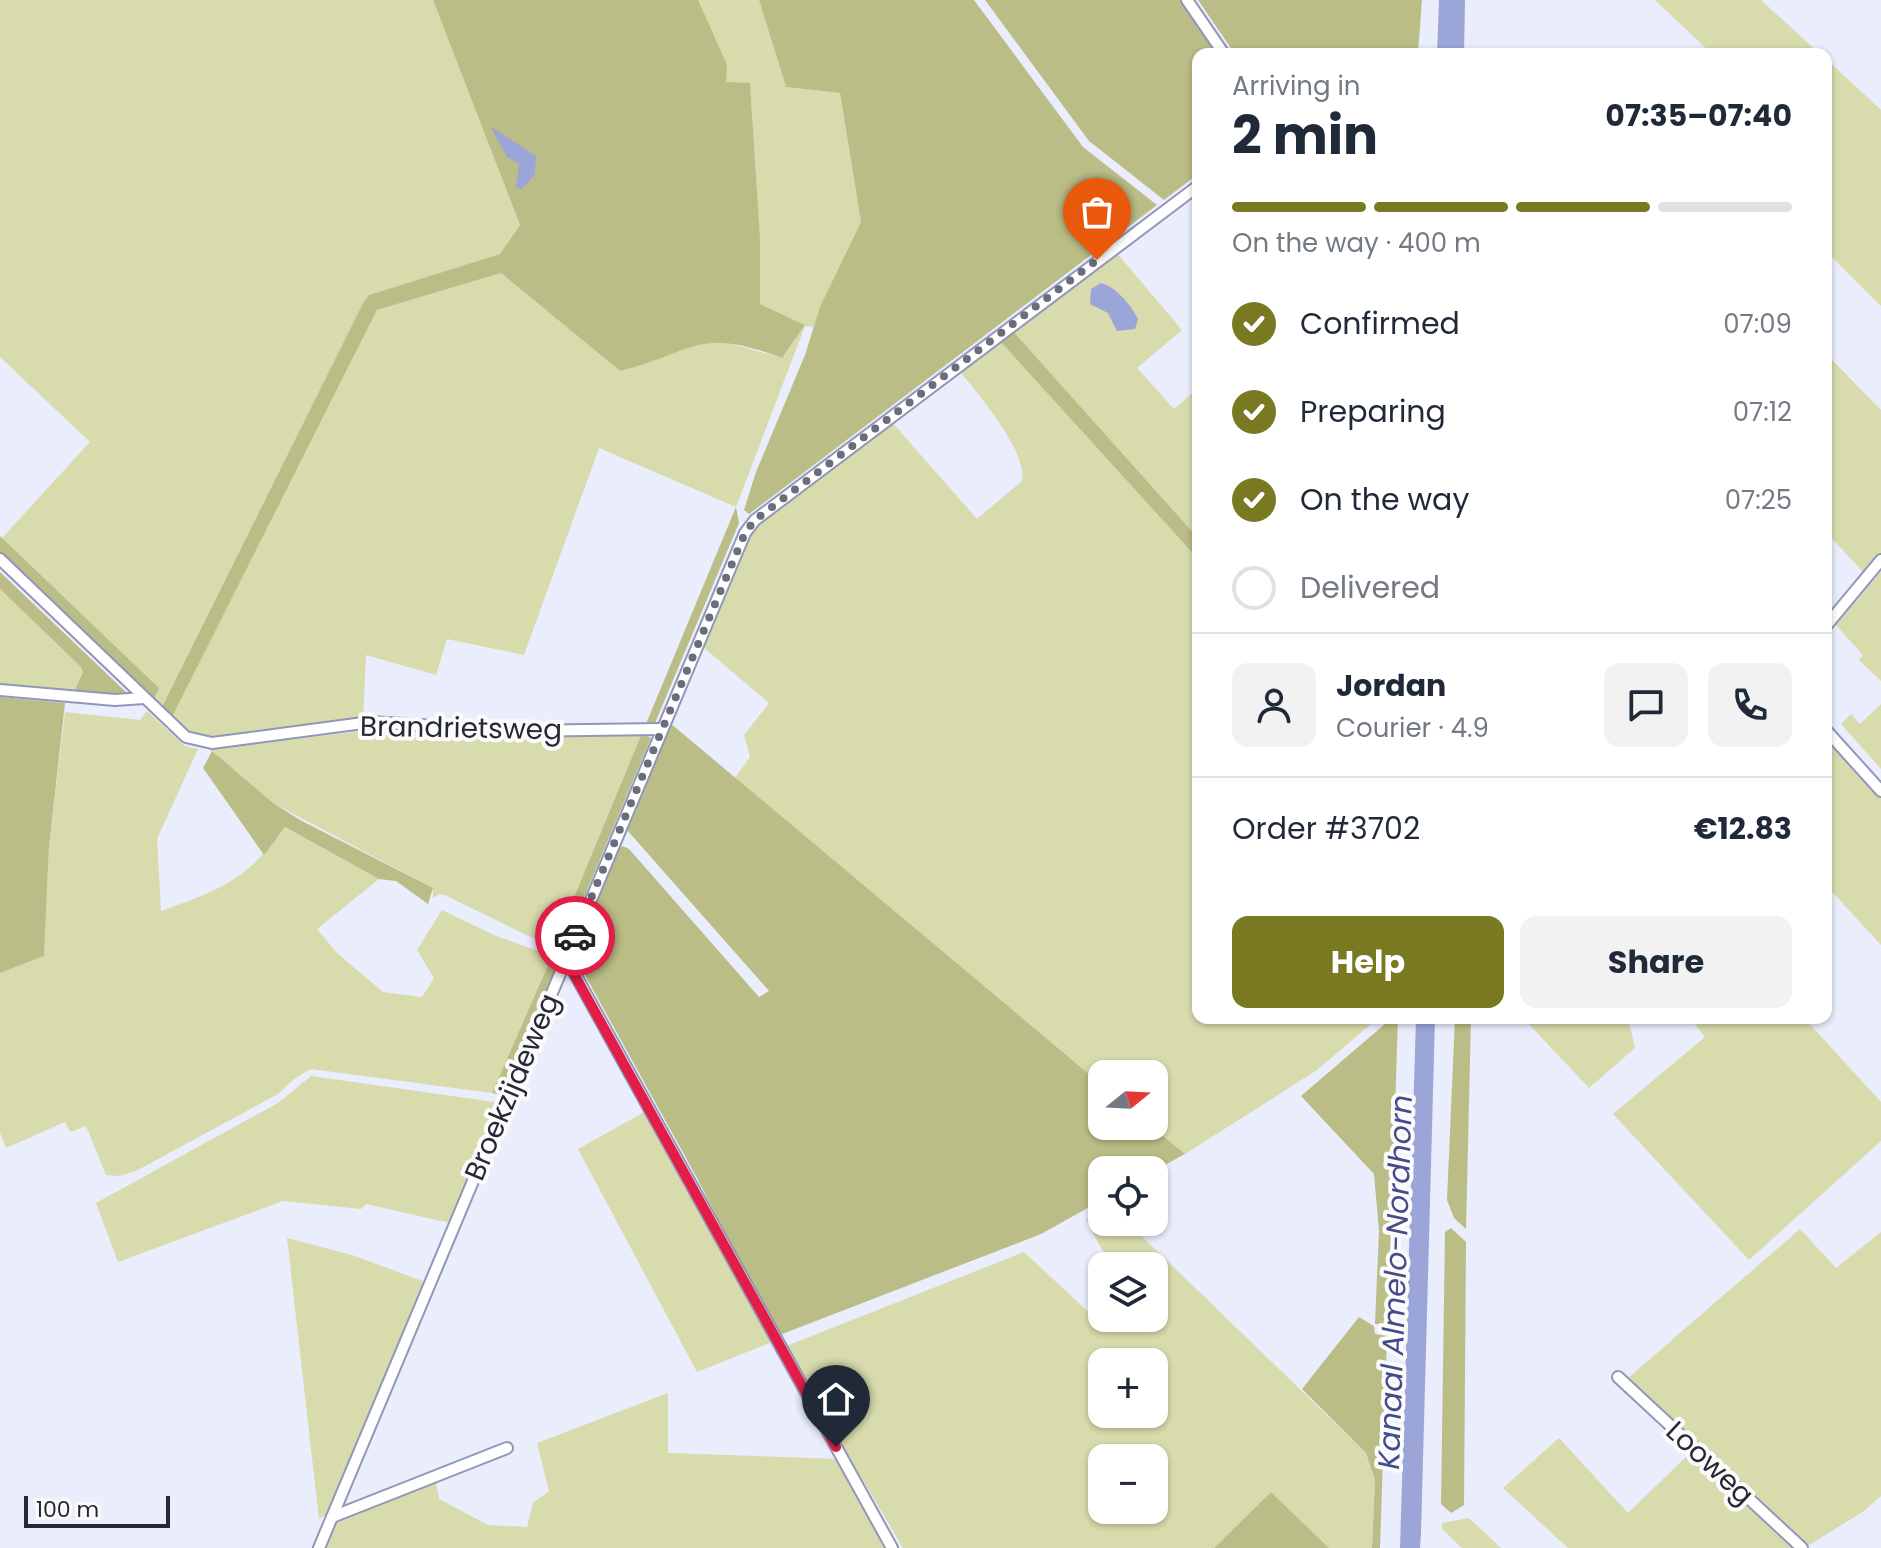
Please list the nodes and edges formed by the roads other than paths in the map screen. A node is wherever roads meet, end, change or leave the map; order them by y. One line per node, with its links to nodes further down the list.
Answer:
1 (1187, 0): 2 (street)
2 (1220, 48)
3 (1192, 191): 9 (street, Broekzijdeweg)
4 (0, 559): 8 (street, Brandrietsweg)
5 (1881, 560): 6 (street)
6 (1832, 619)
7 (0, 690): 8 (street)
8 (144, 698): 9 (street, Brandrietsweg)
9 (660, 729): 12 (street, Broekzijdeweg)
10 (1832, 737): 11 (street)
11 (1881, 791)
12 (566, 958): 15 (street, Broekzijdeweg); 17 (street)
13 (1618, 1377): 18 (street, Looweg)
14 (507, 1448): 15 (street)
15 (332, 1517): 16 (street, Broekzijdeweg)
16 (319, 1548)
17 (892, 1548)
18 (1802, 1548)

